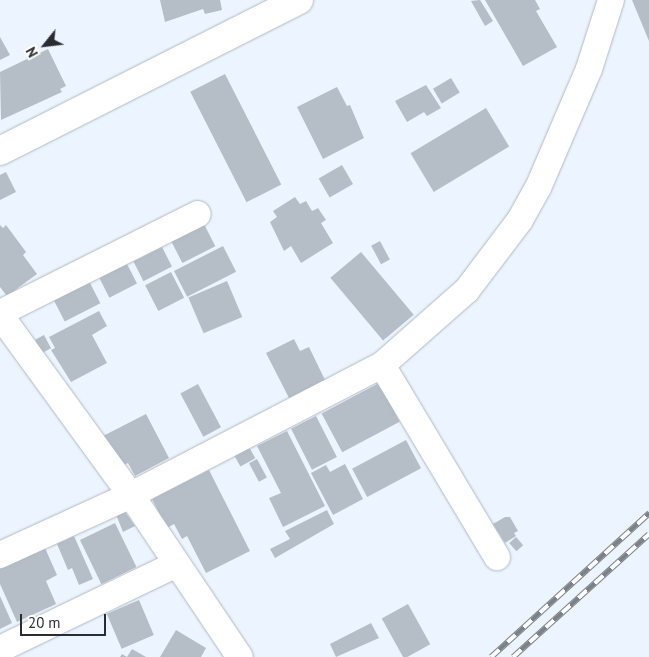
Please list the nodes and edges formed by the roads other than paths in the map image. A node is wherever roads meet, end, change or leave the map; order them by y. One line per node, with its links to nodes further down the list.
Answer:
1 (299, 0): 3 (street)
2 (611, 0): 6 (street)
3 (0, 150)
4 (198, 214): 5 (street)
5 (0, 314): 7 (street)
6 (382, 365): 7 (street); 9 (street)
7 (131, 495): 8 (street); 10 (street)
8 (0, 555)
9 (497, 556)
10 (177, 564): 11 (street); 12 (street)
11 (0, 649)
12 (240, 657)

